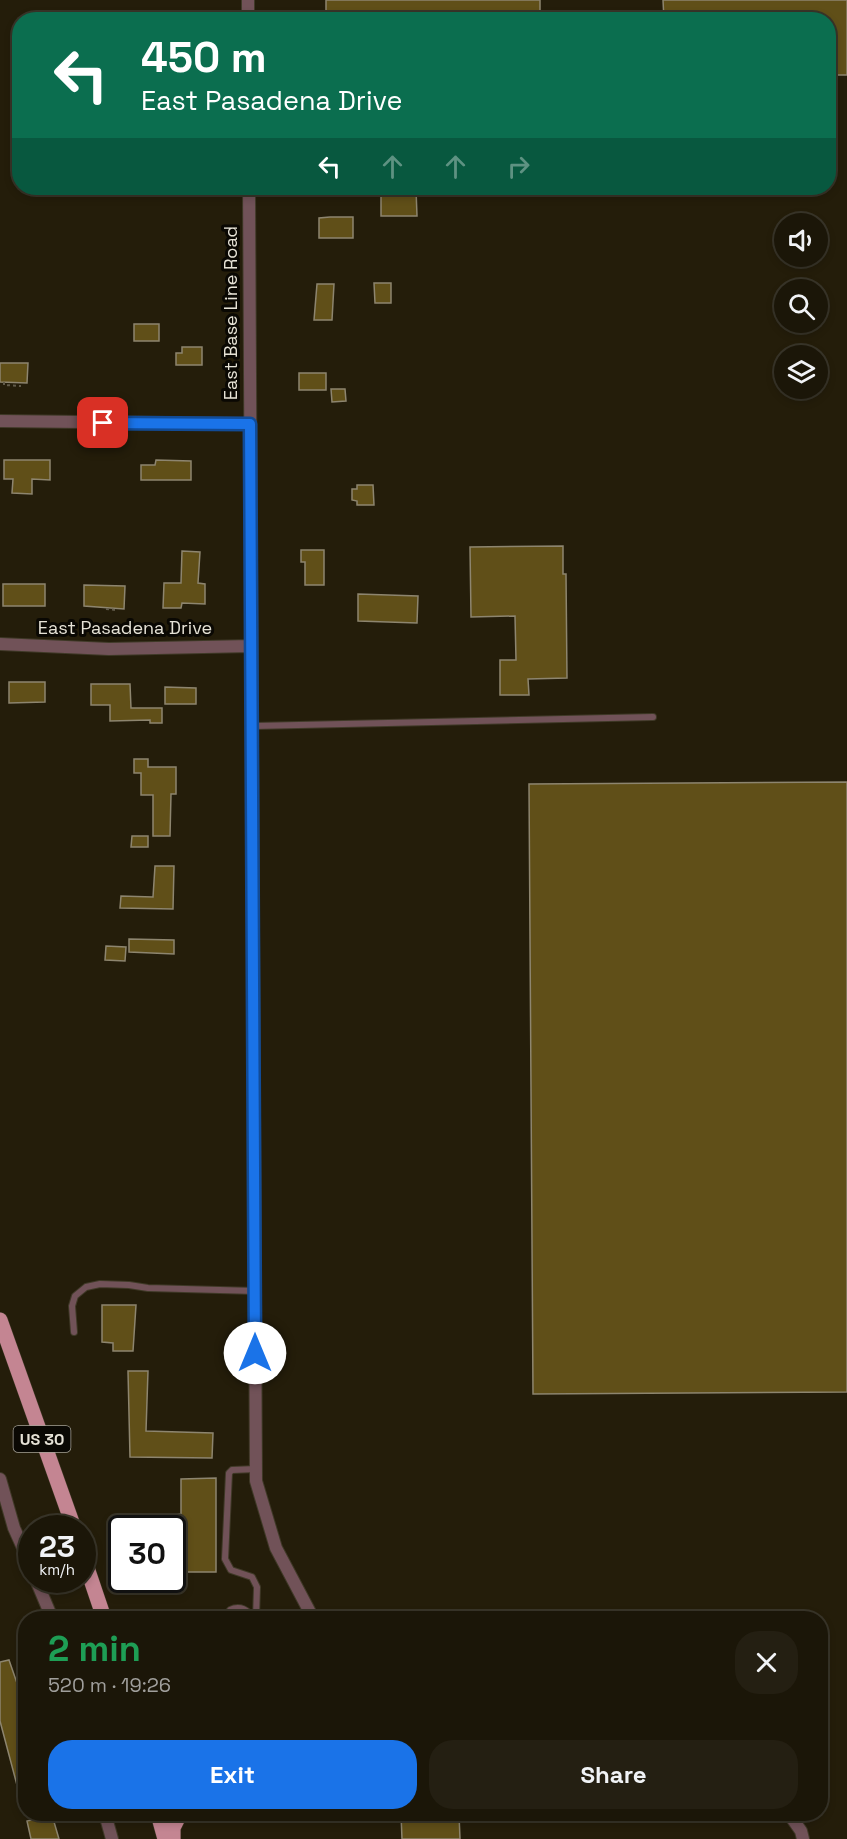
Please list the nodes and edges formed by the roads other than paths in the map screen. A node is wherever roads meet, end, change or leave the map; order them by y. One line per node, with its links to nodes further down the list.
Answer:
1 (249, 195): 3 (street, East Base Line Road)
2 (0, 421): 3 (street)
3 (250, 424): 5 (street, East Base Line Road)
4 (0, 644): 5 (street, East Pasadena Drive)
5 (250, 646): 7 (street, East Base Line Road)
6 (653, 717): 7 (lane)
7 (252, 726): 8 (street, East Base Line Road)
8 (255, 1291): 10 (lane); 11 (street, East Base Line Road)
9 (0, 1320): 13 (main road, US 30)
10 (74, 1332)
11 (256, 1475): 21 (lane); 22 (street, East Base Line Road)
12 (0, 1479): 14 (street)
13 (69, 1515)
14 (18, 1537)
15 (41, 1593): 17 (street)
16 (96, 1593): 18 (main road)
17 (49, 1611)
18 (102, 1611)
19 (230, 1611): 20 (lane)
20 (248, 1611)
21 (255, 1611)
22 (308, 1611)
23 (107, 1821): 27 (street)
24 (160, 1821): 28 (main road)
25 (176, 1821): 29 (main road)
26 (794, 1821): 30 (street)
27 (112, 1839)
28 (165, 1839)
29 (173, 1839)
30 (803, 1839)

